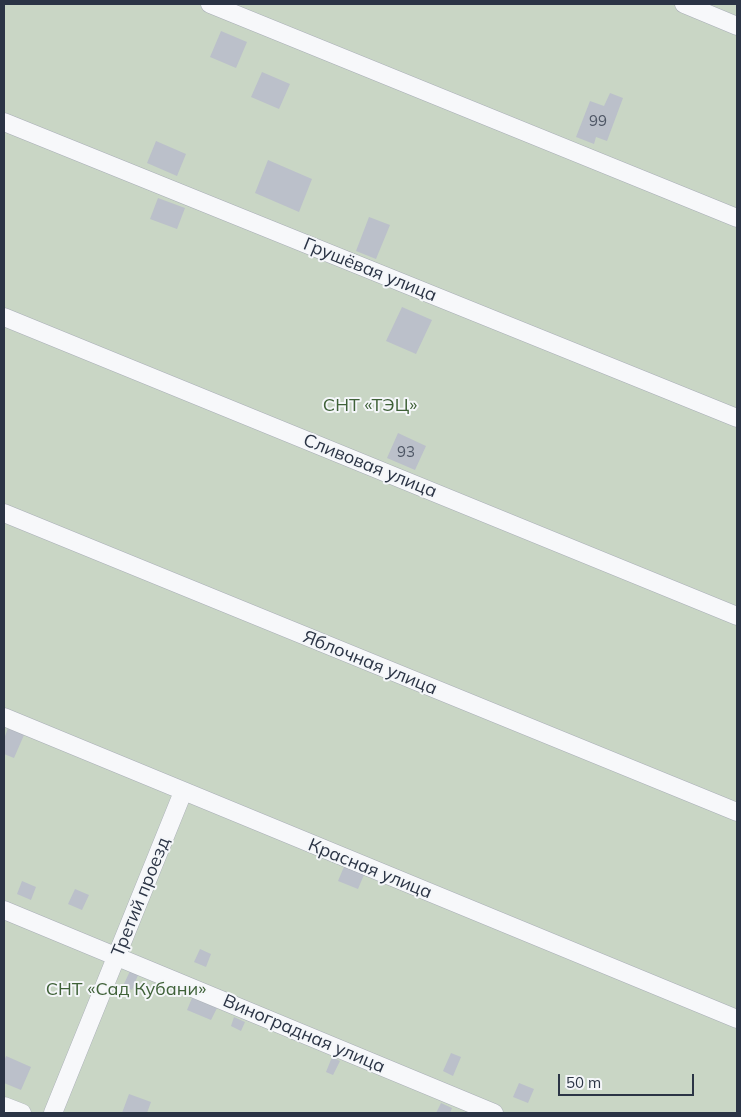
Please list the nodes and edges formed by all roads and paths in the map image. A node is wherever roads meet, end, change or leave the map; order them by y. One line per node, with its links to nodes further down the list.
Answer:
1 (210, 4): 5 (street)
2 (684, 4): 3 (street)
3 (737, 26)
4 (4, 122): 7 (street, Грушёвая улица)
5 (737, 218)
6 (4, 317): 9 (street, Сливовая улица)
7 (737, 418)
8 (4, 513): 12 (street, Яблочная улица)
9 (737, 616)
10 (4, 717): 11 (street, Красная улица)
11 (183, 792): 14 (street, Третий проезд); 15 (street, Красная улица)
12 (737, 812)
13 (4, 910): 14 (street, Виноградная улица)
14 (118, 956): 18 (street, Третий проезд); 19 (street, Виноградная улица)
15 (737, 1019)
16 (4, 1106): 17 (street)
17 (22, 1113)
18 (53, 1113)
19 (494, 1113)

